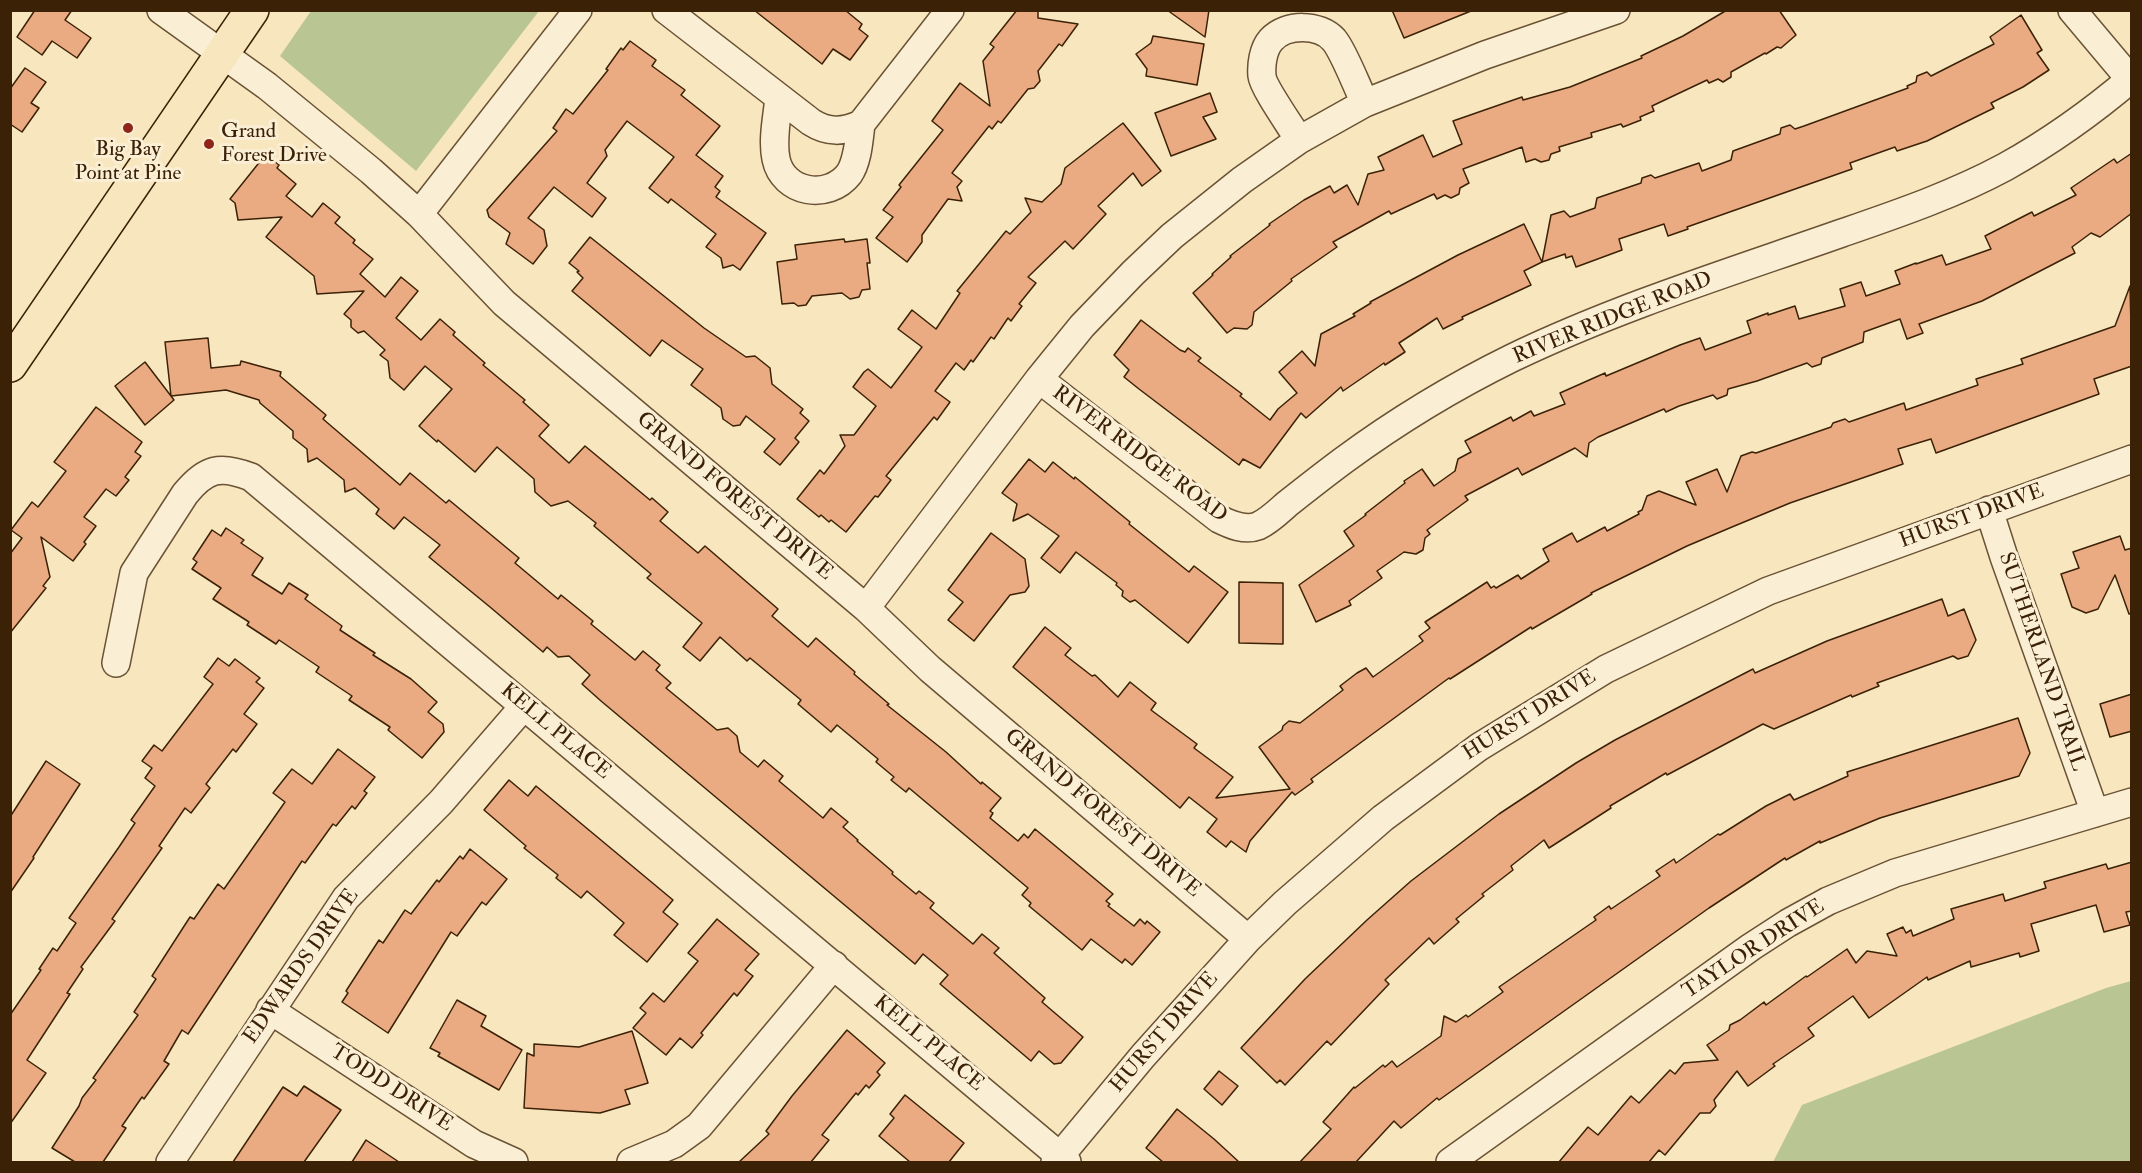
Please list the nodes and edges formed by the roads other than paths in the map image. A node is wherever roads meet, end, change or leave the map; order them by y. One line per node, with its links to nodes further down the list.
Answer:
1 (161, 10): 8 (street, GRAND FOREST DRIVE)
2 (252, 10): 8 (main road)
3 (578, 10): 14 (street)
4 (666, 10): 10 (street)
5 (950, 10): 12 (street)
6 (1616, 10): 11 (street)
7 (2072, 10): 9 (street)
8 (222, 54): 14 (street, GRAND FOREST DRIVE); 15 (main road)
9 (2131, 78): 16 (street, RIVER RIDGE ROAD)
10 (779, 98): 12 (street); 12 (street)
11 (1365, 103): 13 (street); 13 (street)
12 (861, 124)
13 (1299, 140): 16 (street)
14 (419, 214): 19 (street, GRAND FOREST DRIVE)
15 (10, 365)
16 (1039, 379): 19 (street)
17 (2132, 459): 18 (street, HURST DRIVE)
18 (1989, 510): 23 (street, SUTHERLAND TRAIL); 24 (street, HURST DRIVE)
19 (866, 608): 24 (street, GRAND FOREST DRIVE)
20 (116, 663): 21 (street, KELL PLACE)
21 (524, 706): 25 (street, KELL PLACE); 26 (street, EDWARDS DRIVE)
22 (2132, 802): 23 (street, TAYLOR DRIVE)
23 (2095, 813): 31 (street, TAYLOR DRIVE)
24 (1248, 939): 27 (street, HURST DRIVE)
25 (834, 965): 27 (street, KELL PLACE); 30 (street)
26 (270, 1010): 28 (street, EDWARDS DRIVE); 29 (street, TODD DRIVE)
27 (1061, 1161)
28 (170, 1162)
29 (514, 1162)
30 (631, 1162)
31 (1450, 1162)

